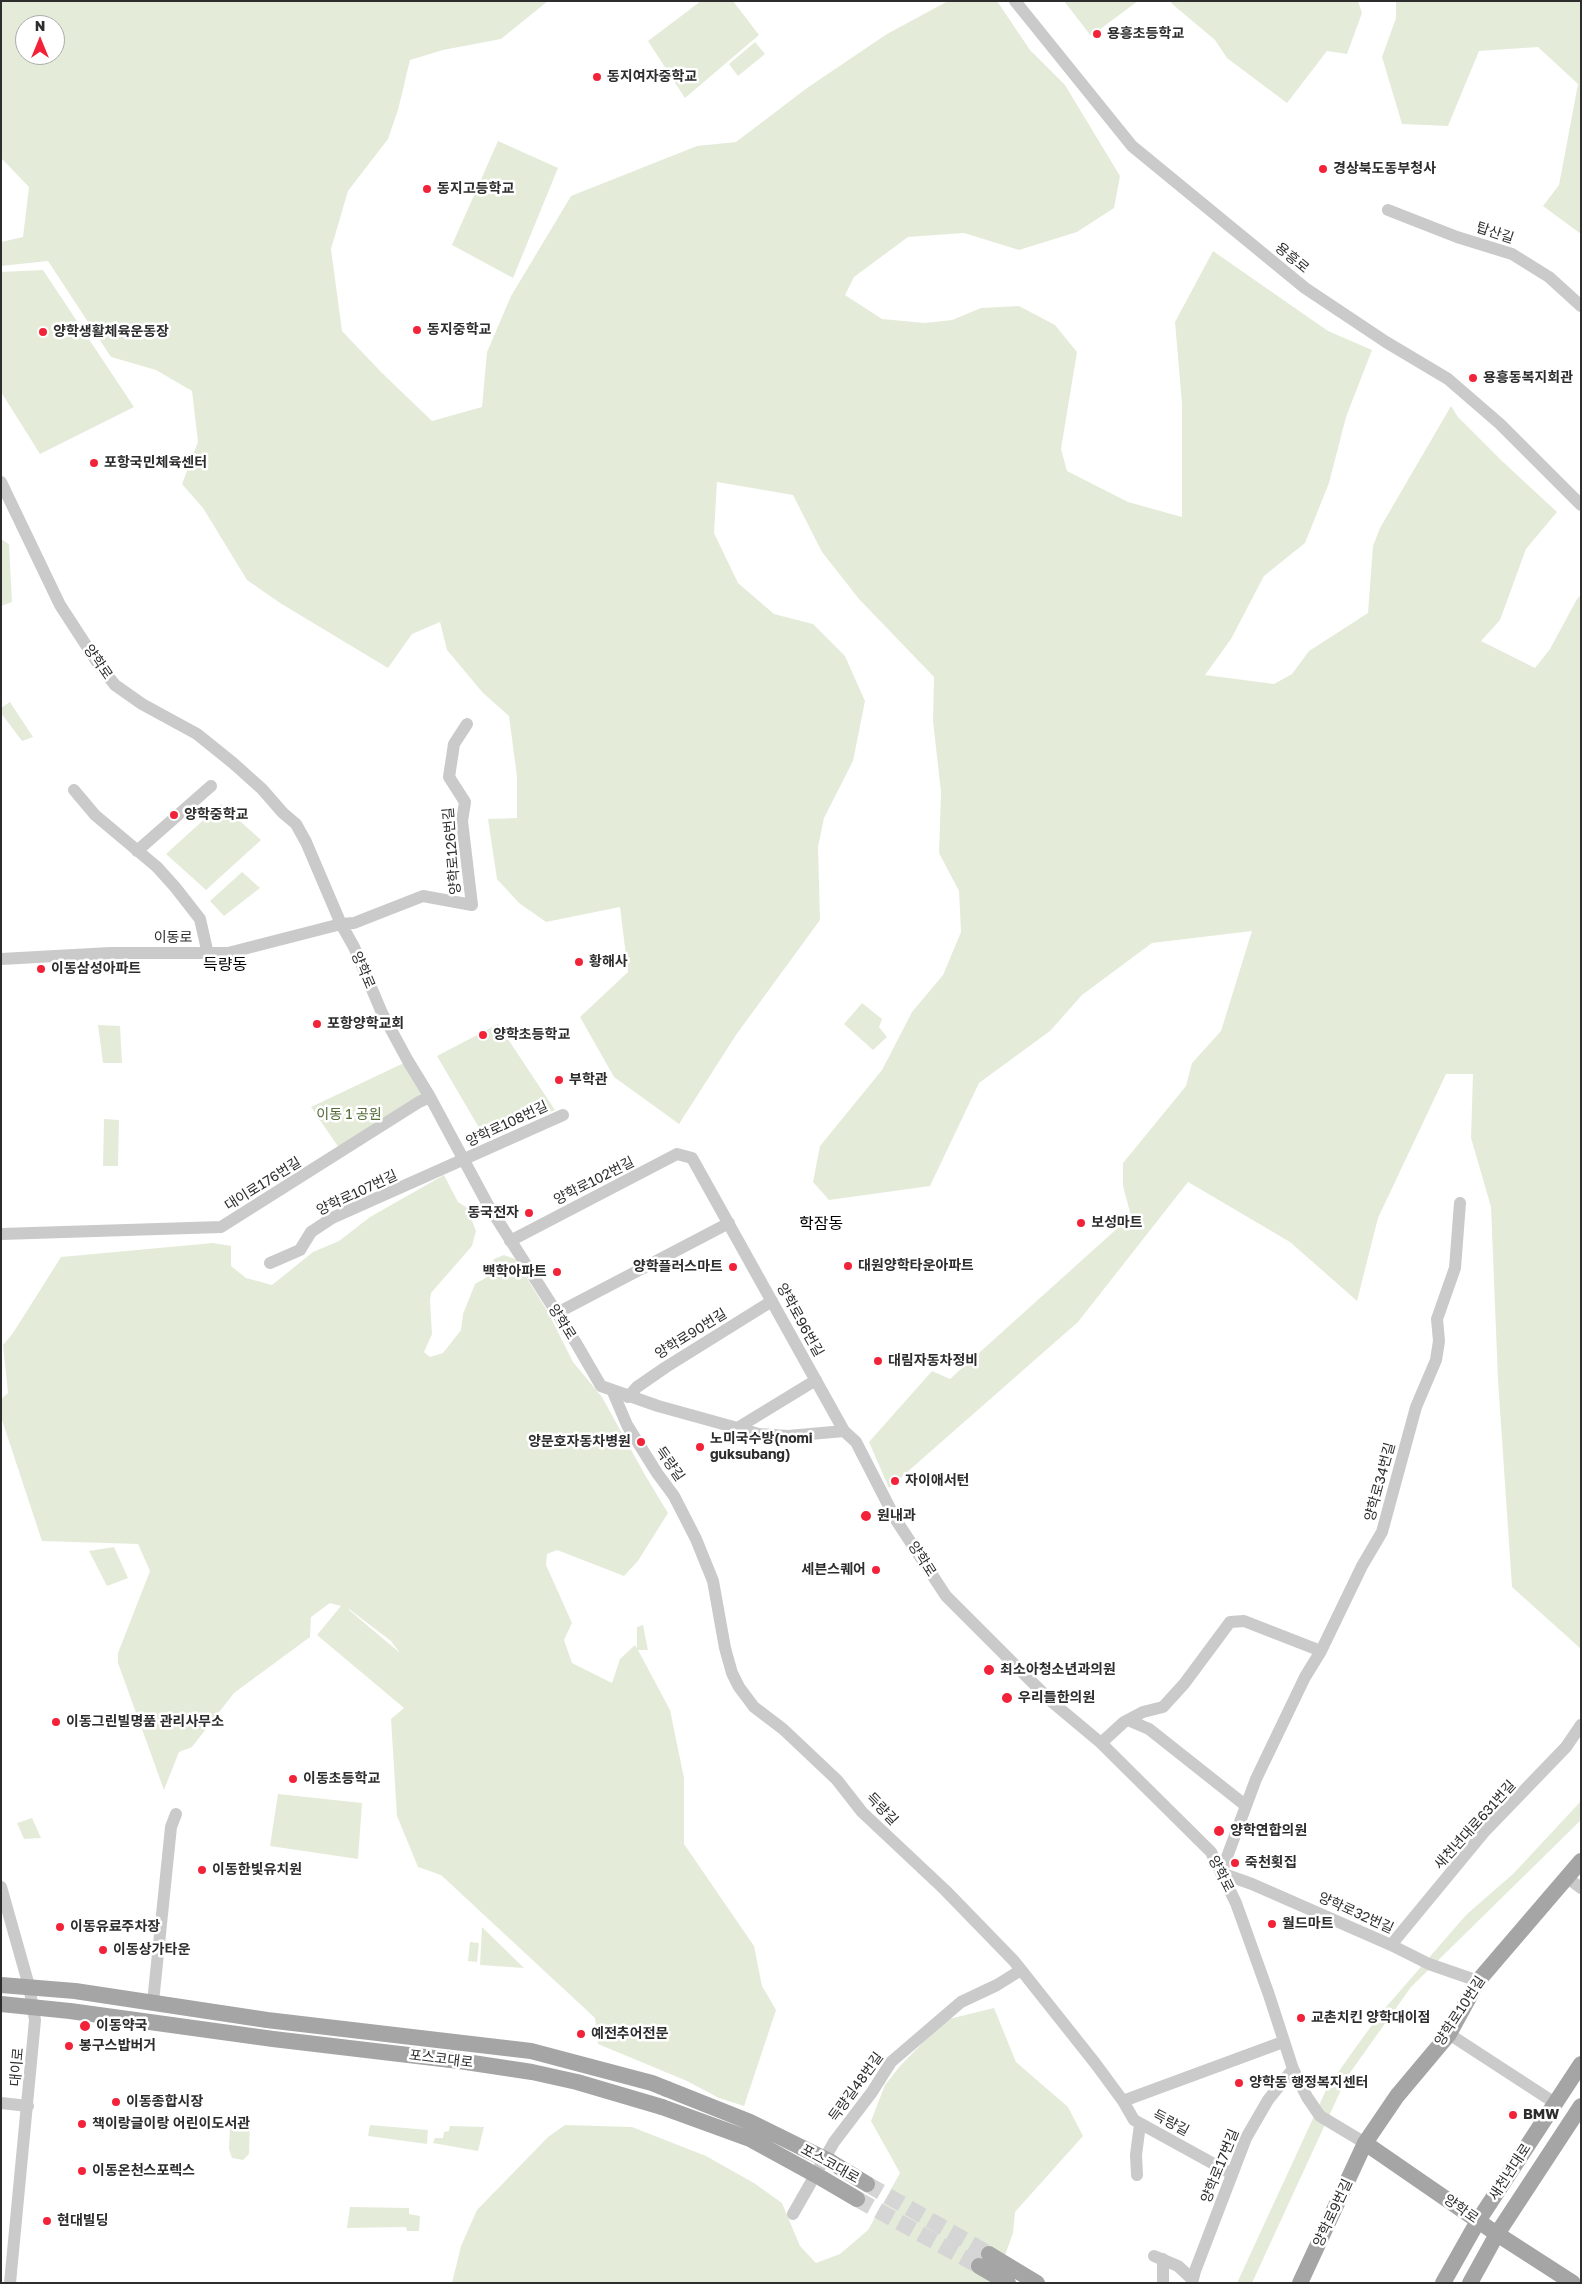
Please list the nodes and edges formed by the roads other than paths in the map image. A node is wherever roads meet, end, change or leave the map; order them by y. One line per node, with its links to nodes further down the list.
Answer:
1 (1015, 1): 5 (street, 용흥로)
2 (1388, 210): 3 (street, 탑산길)
3 (1581, 306)
4 (1, 482): 10 (street, 양학로)
5 (1581, 505)
6 (467, 724): 10 (street, 양학로126번길)
7 (211, 786): 9 (street)
8 (74, 790): 9 (street)
9 (137, 851): 11 (street)
10 (340, 924): 11 (street, 이동로); 13 (street, 양학로)
11 (208, 954): 12 (street, 이동로)
12 (1, 959)
13 (430, 1097): 16 (street, 양학로); 19 (street, 대이로176번길)
14 (563, 1115): 16 (street, 양학로108번길)
15 (692, 1158): 18 (street, 양학로96번길); 20 (street, 양학로102번길)
16 (464, 1160): 20 (street, 양학로); 21 (street, 양학로107번길)
17 (1460, 1203): 29 (street, 양학로34번길)
18 (730, 1223): 22 (street, 양학로96번길); 23 (street)
19 (1, 1234)
20 (510, 1241): 23 (street, 양학로)
21 (270, 1263)
22 (772, 1301): 24 (street, 양학로96번길); 26 (street, 양학로90번길)
23 (557, 1313): 25 (street, 양학로)
24 (816, 1380): 27 (street); 28 (street, 양학로96번길)
25 (613, 1392): 26 (street, 양학로); 42 (street, 득량길)
26 (628, 1397): 27 (street, 양학로)
27 (738, 1427): 28 (street, 양학로)
28 (844, 1431): 32 (street, 양학로)
29 (1321, 1651): 30 (street); 33 (street, 양학로34번길)
30 (1128, 1720): 32 (street); 33 (street)
31 (1581, 1725): 41 (street, 새천년대로631번길)
32 (1101, 1743): 36 (street, 양학로)
33 (1245, 1805): 36 (street, 양학로34번길)
34 (176, 1814): 46 (street)
35 (1581, 1862): 37 (main road, 양학로10번길)
36 (1221, 1873): 41 (street, 양학로32번길); 52 (street, 양학로)
37 (1566, 1877): 39 (street); 43 (main road, 양학로10번길)
38 (1, 1887): 40 (street, 대이로)
39 (1581, 1888)
40 (4, 1900): 45 (street, 대이로)
41 (1391, 1945): 43 (street, 양학로32번길)
42 (1021, 1970): 55 (street, 득량길); 66 (street, 득량길48번길)
43 (1478, 1982): 51 (main road, 양학로10번길)
44 (1, 1985): 45 (main road, 포스코대로)
45 (29, 1986): 46 (main road, 포스코대로); 48 (street, 대이로)
46 (153, 2002): 49 (main road, 포스코대로)
47 (1, 2004): 48 (main road, 포스코대로)
48 (33, 2008): 50 (main road, 포스코대로); 58 (street, 대이로)
49 (216, 2012): 50 (main road); 64 (main road, 포스코대로, bridge)
50 (215, 2030): 65 (main road, 포스코대로, bridge)
51 (1449, 2034): 57 (street); 61 (main road, 양학로10번길)
52 (1283, 2042): 54 (street, 양학로); 55 (street)
53 (1581, 2064): 57 (main road, 새천년대로)
54 (1292, 2069): 61 (street, 양학로); 62 (street, 양학로17번길)
55 (1123, 2101): 60 (street, 득량길)
56 (1, 2103): 58 (street)
57 (1555, 2103): 67 (main road, 새천년대로)
58 (28, 2106): 70 (street, 대이로)
59 (1581, 2106): 68 (main road, 새천년대로)
60 (1140, 2124): 62 (street, 득량길); 63 (street)
61 (1365, 2143): 67 (main road, 양학로); 74 (main road, 양학로9번길)
62 (1232, 2174): 69 (street, 양학로17번길)
63 (1137, 2175)
64 (867, 2184)
65 (857, 2199)
66 (793, 2214)
67 (1478, 2221): 68 (main road, 양학로); 75 (main road, 새천년대로)
68 (1497, 2234): 76 (main road, 새천년대로); 77 (main road, 양학로)
69 (1192, 2281): 73 (street)
70 (10, 2283)
71 (1008, 2283): 72 (main road)
72 (1037, 2283)
73 (1163, 2283)
74 (1300, 2283)
75 (1443, 2283)
76 (1470, 2283)
77 (1573, 2283)

